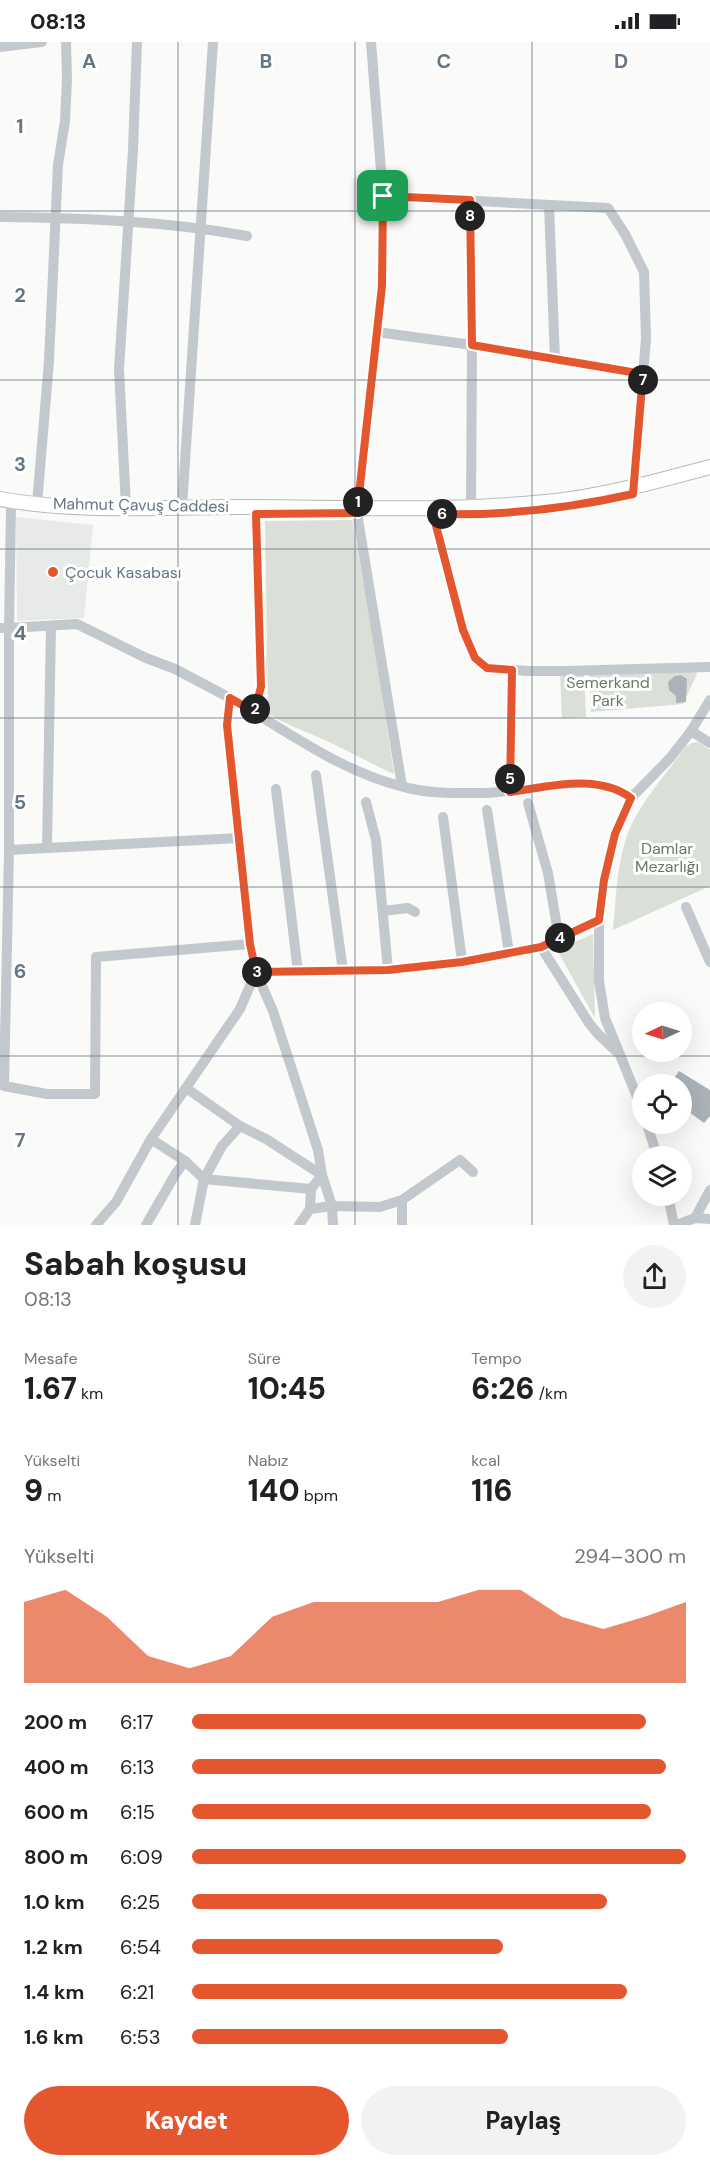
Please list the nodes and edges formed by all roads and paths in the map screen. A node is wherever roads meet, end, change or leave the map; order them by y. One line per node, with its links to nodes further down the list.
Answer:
1 (42, 42): 6 (street)
2 (66, 42): 12 (street)
3 (137, 42): 13 (street)
4 (213, 42): 14 (street)
5 (371, 42): 8 (street)
6 (16, 44): 7 (street)
7 (0, 47)
8 (383, 196): 9 (street); 16 (street)
9 (470, 200): 10 (street); 17 (street)
10 (549, 205): 18 (street); 19 (street)
11 (0, 217): 12 (street)
12 (55, 218): 13 (street); 24 (street)
13 (127, 222): 14 (street); 25 (street)
14 (200, 227): 15 (street); 26 (street)
15 (247, 236)
16 (378, 332): 17 (street); 28 (street)
17 (472, 345): 18 (street); 27 (street)
18 (555, 358): 19 (street)
19 (643, 374): 22 (street)
20 (710, 467): 22 (main road, Mahmut Çavuş Caddesi)
21 (710, 475): 22 (main road)
22 (633, 490): 27 (main road, Mahmut Çavuş Caddesi); 30 (main road)
23 (4, 504): 24 (main road, Mahmut Çavuş Caddesi); 29 (main road); 32 (street)
24 (37, 504): 25 (main road, Mahmut Çavuş Caddesi)
25 (126, 507): 26 (main road, Mahmut Çavuş Caddesi)
26 (182, 507): 28 (main road, Mahmut Çavuş Caddesi)
27 (471, 507): 28 (main road, Mahmut Çavuş Caddesi)
28 (357, 510): 29 (main road); 30 (main road); 41 (street)
29 (256, 514): 37 (street)
30 (433, 514): 34 (street)
31 (51, 626): 32 (street); 35 (street); 50 (street)
32 (5, 628): 51 (street)
33 (710, 667): 34 (street)
34 (512, 670): 43 (street)
35 (230, 698): 37 (street); 49 (street)
36 (710, 700): 38 (street)
37 (254, 712): 41 (street)
38 (691, 731): 39 (street); 44 (street)
39 (710, 743)
40 (316, 775): 64 (street)
41 (402, 786): 43 (street)
42 (276, 789): 66 (street)
43 (510, 792): 44 (street)
44 (631, 798): 55 (street)
45 (366, 802): 53 (street)
46 (528, 803): 56 (street)
47 (487, 810): 59 (street)
48 (442, 817): 61 (street)
49 (239, 838): 50 (street); 57 (street)
50 (47, 848): 51 (street)
51 (9, 850): 60 (street)
52 (686, 907): 62 (street)
53 (383, 911): 54 (street); 63 (street)
54 (415, 912)
55 (599, 920): 56 (street); 67 (street)
56 (559, 939): 58 (street)
57 (250, 944): 60 (street); 65 (street)
58 (541, 947): 59 (street); 67 (street)
59 (509, 953): 61 (street)
60 (4, 956)
61 (462, 962): 63 (street)
62 (710, 963)
63 (388, 970): 64 (street)
64 (343, 971): 66 (street)
65 (256, 972): 66 (street); 69 (street); 74 (street)
66 (298, 972)
67 (618, 1053): 68 (street)
68 (632, 1080)
69 (186, 1088): 70 (street); 71 (street)
70 (240, 1126): 74 (street); 75 (street)
71 (151, 1139): 72 (street); 84 (street)
72 (185, 1161): 75 (street); 85 (street)
73 (473, 1172): 78 (street)
74 (322, 1175): 76 (street); 79 (street)
75 (204, 1179): 76 (street); 86 (street)
76 (311, 1189): 81 (street)
77 (710, 1190): 82 (street)
78 (402, 1200): 79 (street); 89 (street)
79 (332, 1206): 81 (street); 88 (street)
80 (670, 1206): 90 (street)
81 (310, 1209): 87 (street)
82 (695, 1218): 83 (street); 90 (street)
83 (710, 1220)
84 (96, 1225)
85 (146, 1225)
86 (195, 1225)
87 (299, 1225)
88 (333, 1225)
89 (402, 1225)
90 (675, 1225)

